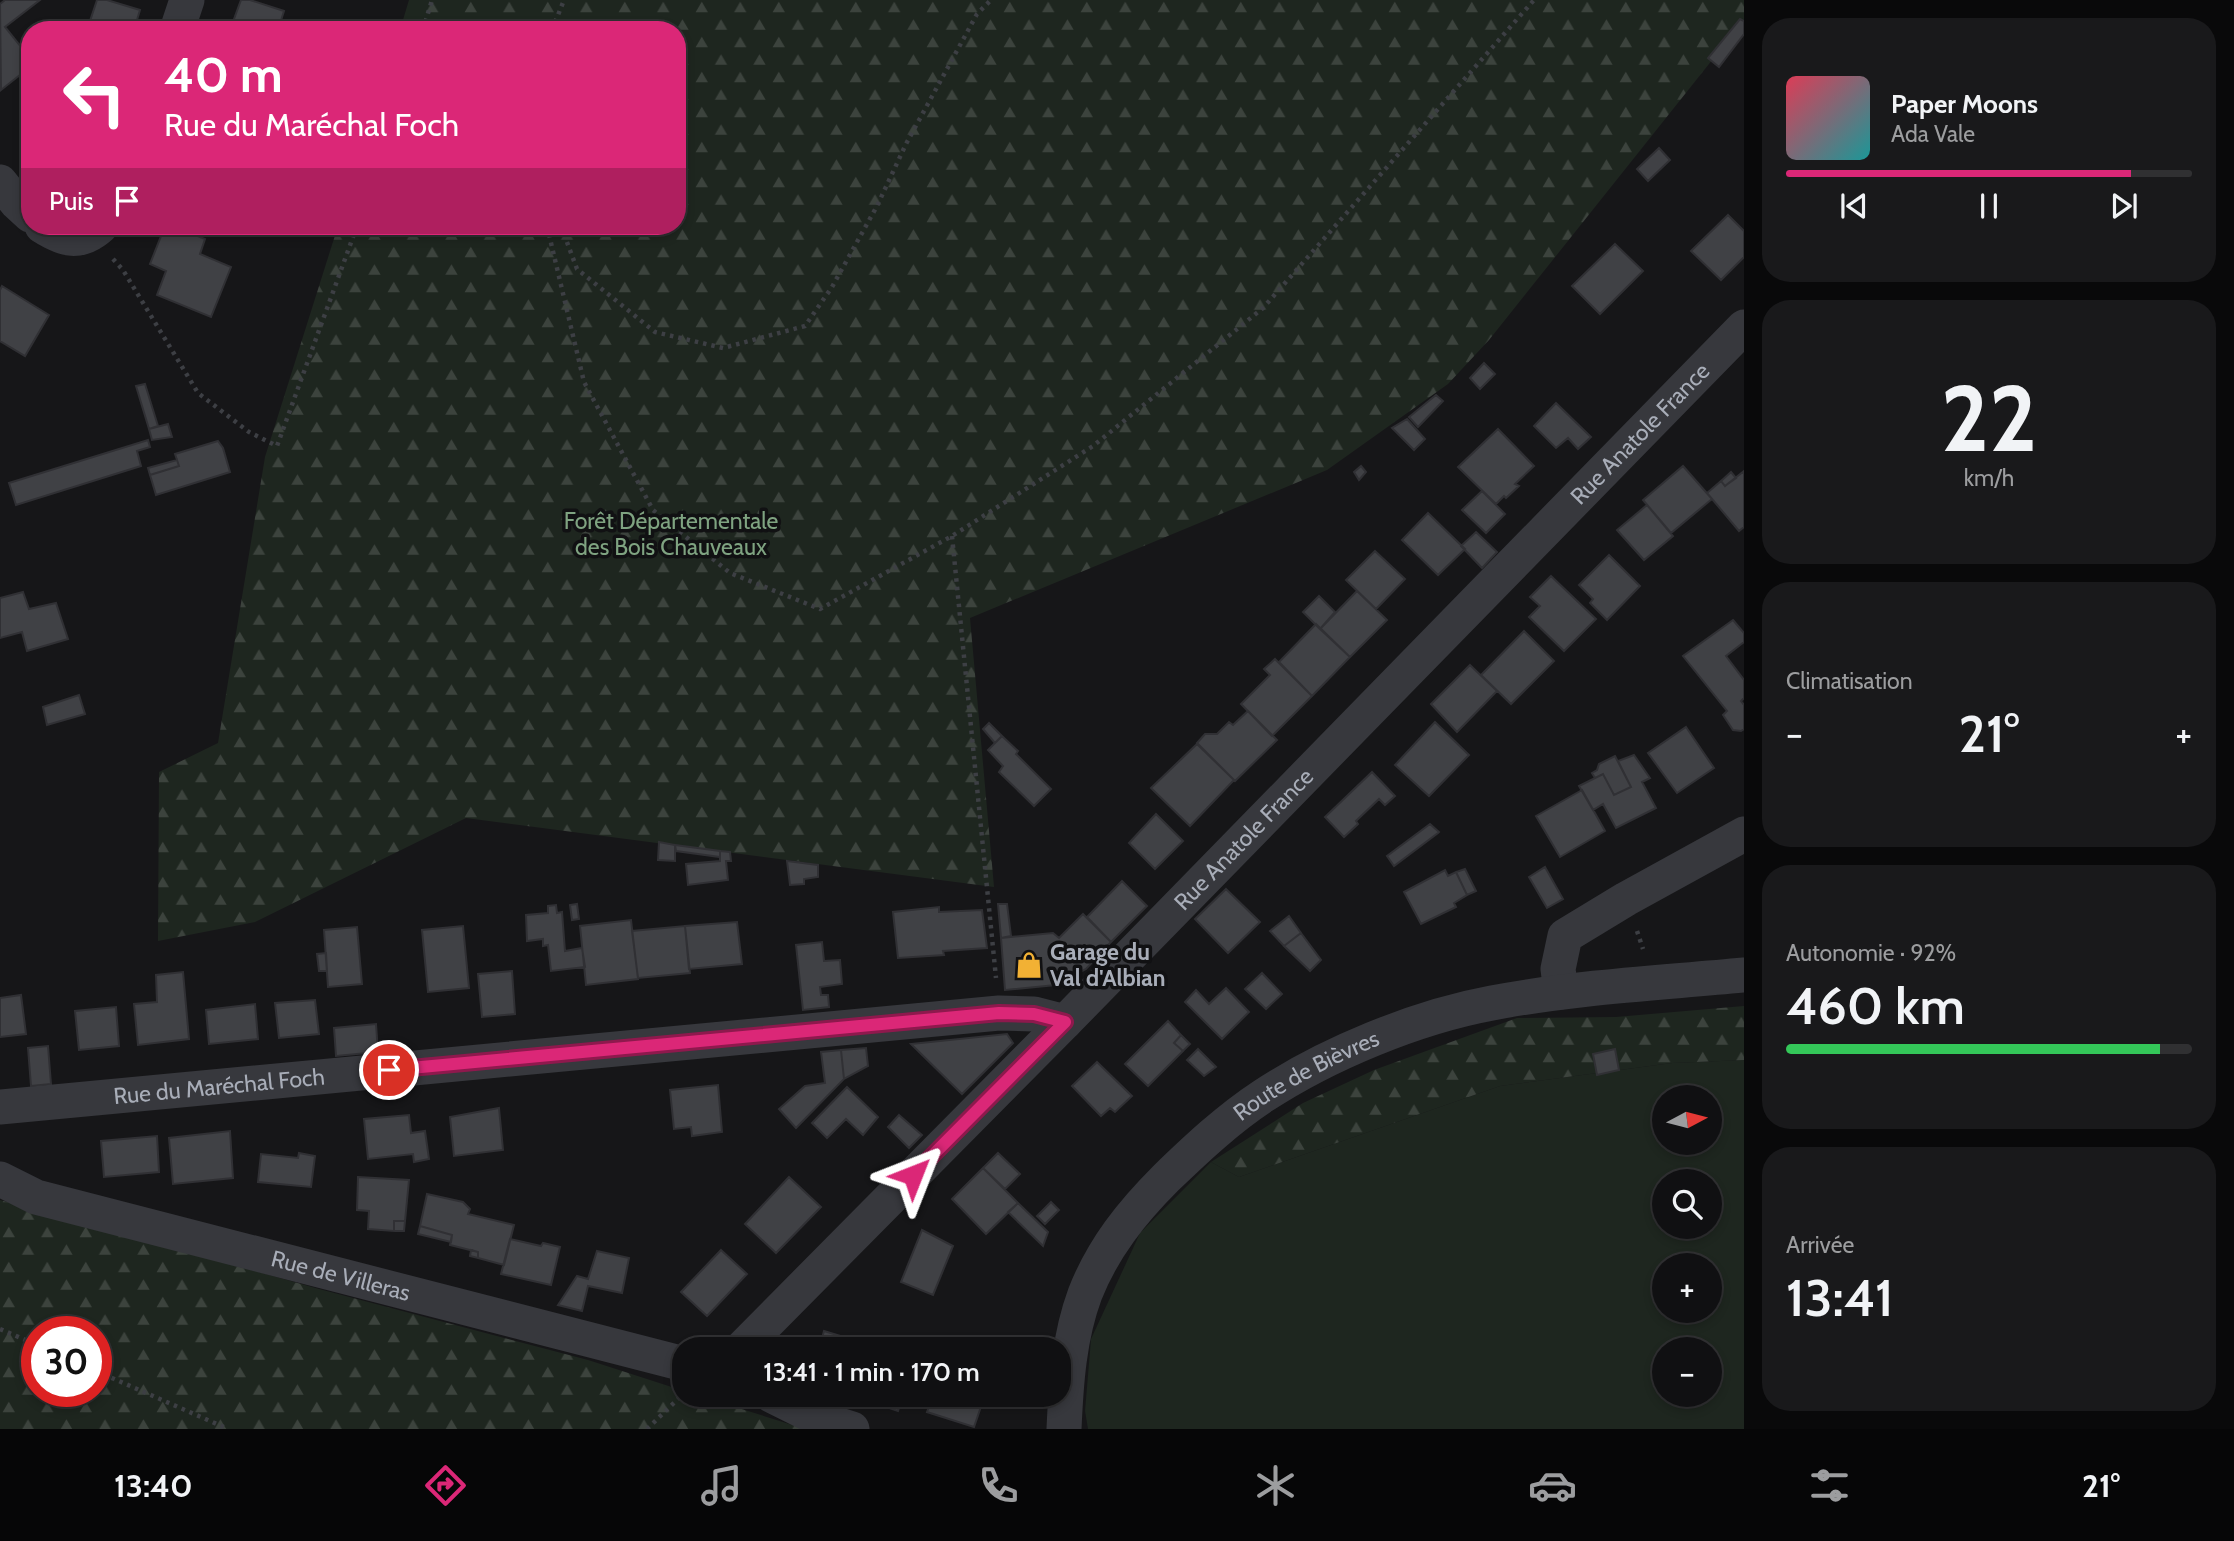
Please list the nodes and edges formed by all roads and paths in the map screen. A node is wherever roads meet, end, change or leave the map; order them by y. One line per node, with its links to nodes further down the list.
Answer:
1 (187, 0): 6 (street)
2 (432, 0): 7 (path)
3 (564, 0): 8 (path)
4 (990, 0): 16 (path)
5 (1534, 0): 18 (path)
6 (180, 21)
7 (426, 21)
8 (556, 21)
9 (0, 182): 10 (street)
10 (21, 207)
11 (59, 235): 12 (street)
12 (81, 235)
13 (98, 235): 14 (path)
14 (354, 235)
15 (549, 235): 18 (path)
16 (564, 235)
17 (1744, 327): 25 (street, Rue Anatole France)
18 (952, 536): 24 (path)
19 (1744, 834): 20 (street)
20 (1626, 899): 22 (path); 23 (street)
21 (1744, 975): 22 (street, Route de Bièvres)
22 (1655, 983): 23 (street, Route de Bièvres)
23 (1561, 992): 38 (street, Route de Bièvres)
24 (999, 1013): 25 (street, Rue du Maréchal Foch); 26 (street, Rue du Maréchal Foch)
25 (1065, 1022): 29 (street, Rue Anatole France)
26 (0, 1107)
27 (0, 1179): 31 (street, Rue de Villeras)
28 (0, 1329): 30 (path)
29 (753, 1337)
30 (21, 1338)
31 (672, 1361)
32 (112, 1378): 35 (path)
33 (672, 1405): 36 (path)
34 (795, 1407): 37 (street)
35 (226, 1428)
36 (647, 1429)
37 (852, 1429)
38 (1064, 1429)

